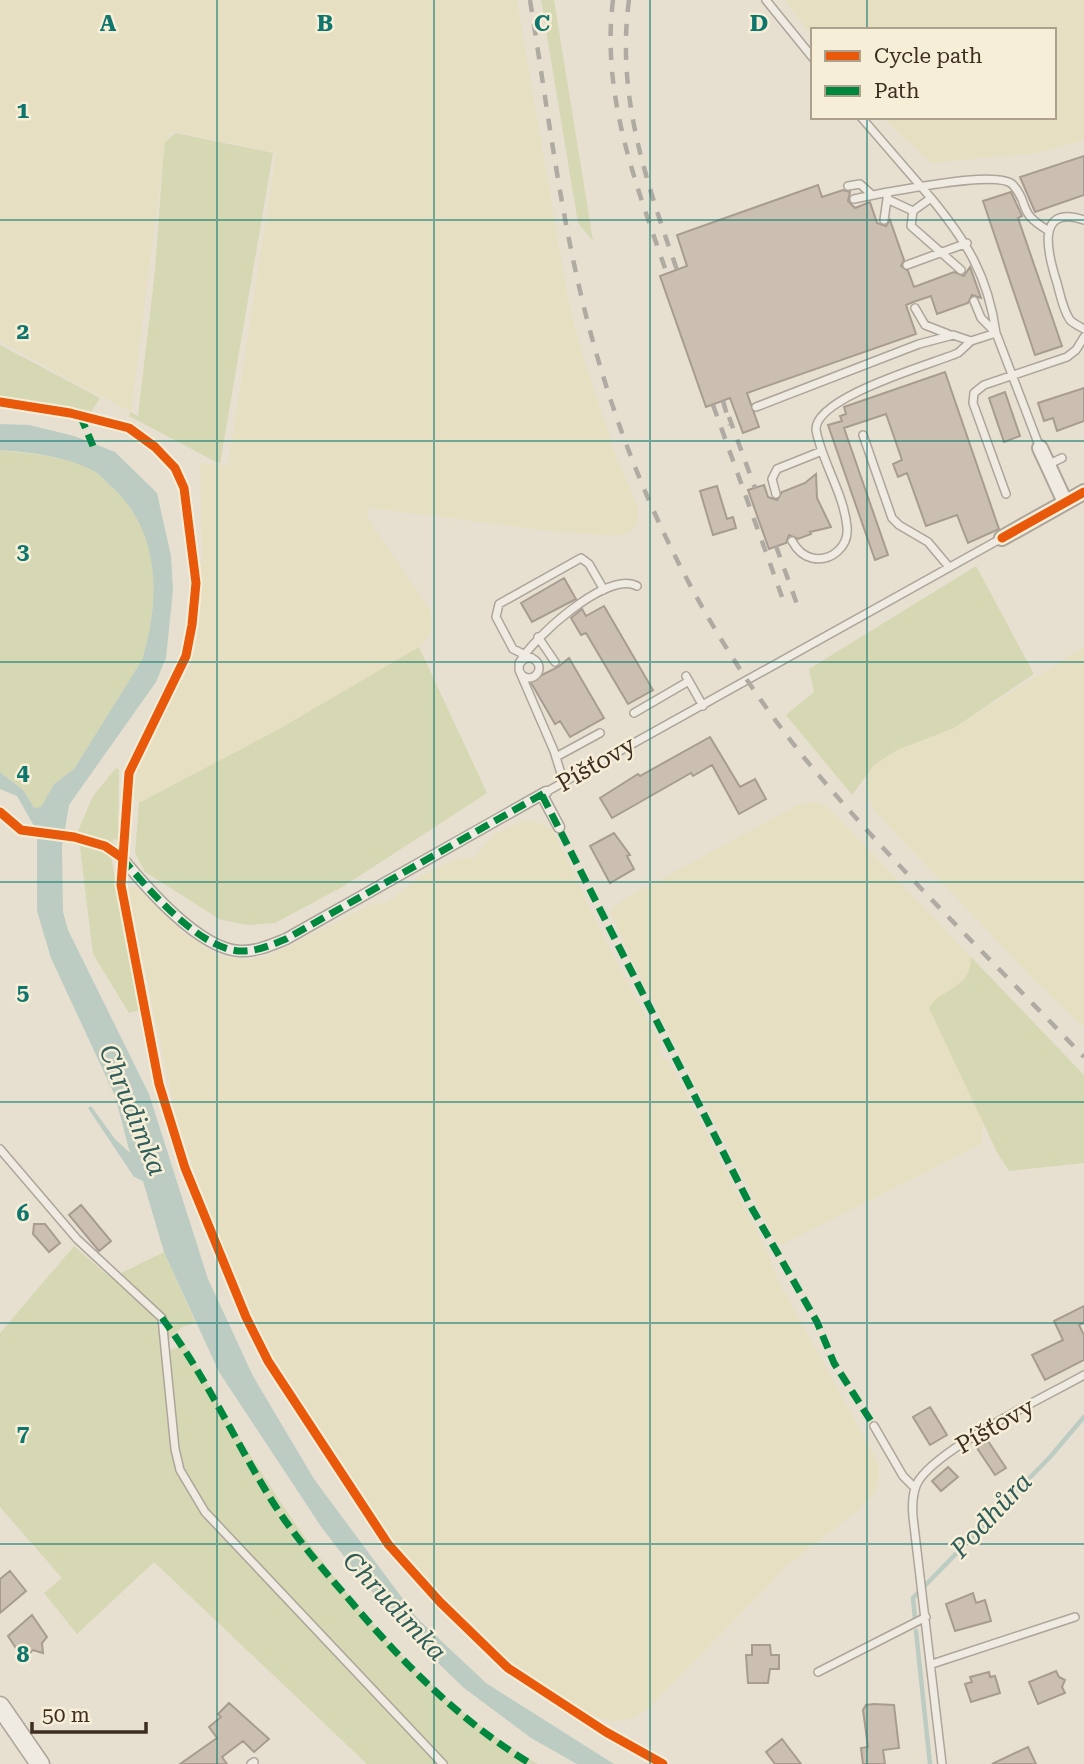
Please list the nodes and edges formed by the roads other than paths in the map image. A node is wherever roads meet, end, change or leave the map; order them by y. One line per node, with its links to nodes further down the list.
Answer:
1 (766, 0): 2 (lane)
2 (811, 56)
3 (863, 119): 5 (lane)
4 (848, 186): 6 (lane)
5 (921, 187): 7 (lane); 8 (lane); 13 (lane)
6 (870, 194): 7 (lane); 9 (lane)
7 (887, 195): 10 (lane); 11 (lane)
8 (931, 198): 10 (lane); 14 (lane)
9 (854, 199)
10 (913, 211): 15 (lane)
11 (884, 220)
12 (1084, 220): 13 (lane)
13 (1049, 231): 20 (lane)
14 (967, 243): 15 (lane); 21 (lane)
15 (941, 253): 16 (lane); 17 (lane)
16 (907, 265)
17 (961, 270)
18 (974, 300): 21 (lane)
19 (915, 308): 22 (lane)
20 (1084, 328)
21 (996, 332): 24 (lane); 25 (lane)
22 (953, 335): 24 (lane); 26 (lane)
23 (1084, 337): 25 (lane)
24 (971, 341): 29 (lane)
25 (1014, 375): 28 (lane); 34 (lane)
26 (756, 407)
27 (863, 435): 38 (lane)
28 (1040, 447): 31 (street)
29 (822, 451): 33 (lane); 37 (lane)
30 (1062, 458): 31 (lane)
31 (1046, 465): 35 (street)
32 (1084, 492): 35 (street, Píšťovy)
33 (776, 494)
34 (1006, 494)
35 (1065, 502): 36 (street, Píšťovy)
36 (1002, 538): 38 (lane, Píšťovy)
37 (792, 541)
38 (949, 567): 45 (lane, Píšťovy)
39 (637, 586): 40 (lane)
40 (604, 590): 41 (lane); 42 (lane)
41 (538, 637): 42 (lane); 43 (lane)
42 (528, 657): 44 (lane); 44 (lane)
43 (555, 662)
44 (519, 667): 48 (lane)
45 (703, 706): 46 (lane); 49 (lane, Píšťovy)
46 (634, 713)
47 (600, 733): 48 (lane)
48 (556, 757): 49 (lane)
49 (564, 783): 50 (lane, Píšťovy)
50 (544, 794): 51 (street); 53 (street, Píšťovy)
51 (559, 827)
52 (74, 836): 53 (lane)
53 (121, 857)
54 (0, 1149): 64 (lane)
55 (1084, 1376): 57 (lane, Píšťovy)
56 (874, 1426): 57 (lane)
57 (915, 1488): 58 (lane)
58 (926, 1617): 60 (lane); 61 (lane)
59 (1075, 1617): 60 (lane)
60 (932, 1664): 65 (lane)
61 (818, 1672)
62 (0, 1706): 63 (street)
63 (40, 1764)
64 (443, 1764)
65 (942, 1764)

